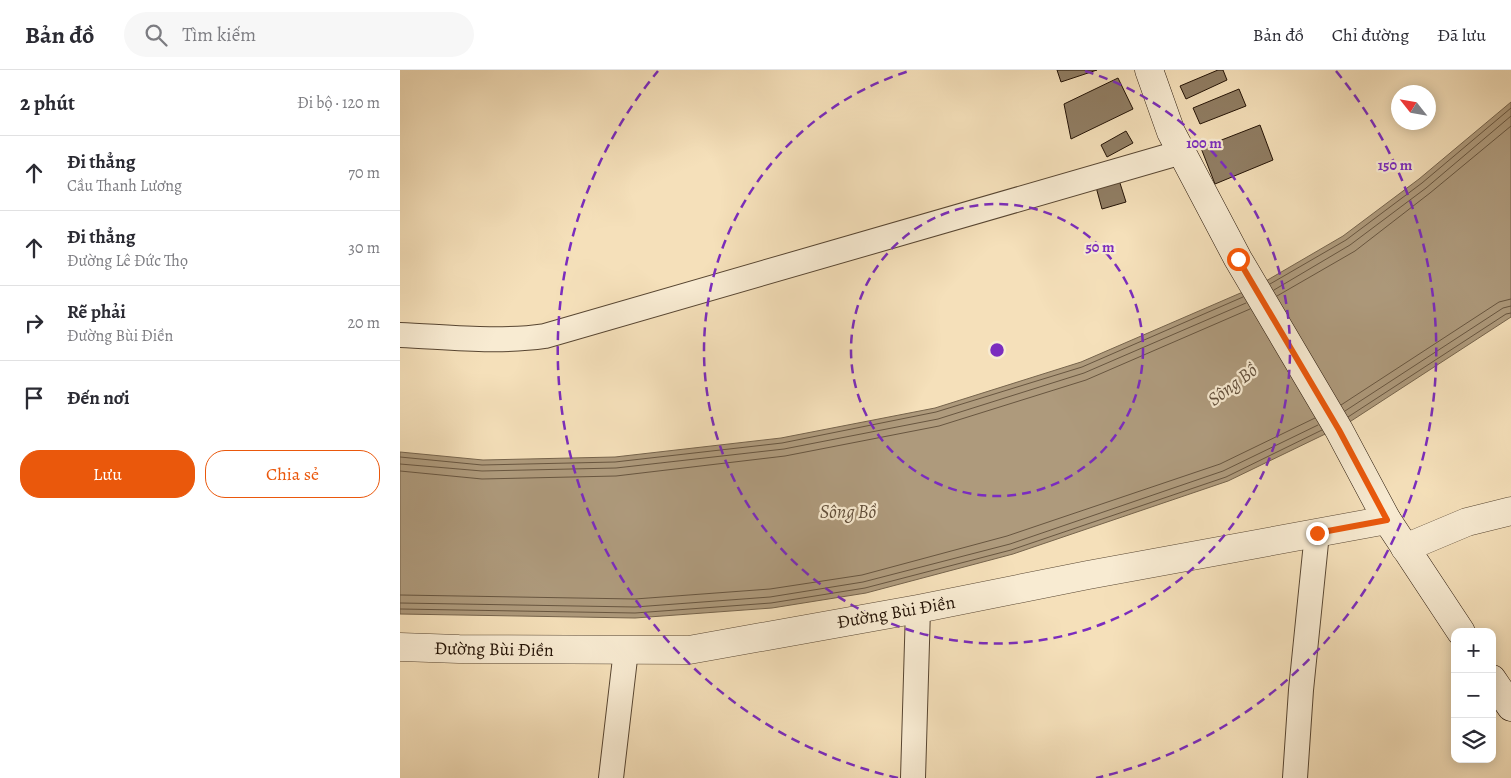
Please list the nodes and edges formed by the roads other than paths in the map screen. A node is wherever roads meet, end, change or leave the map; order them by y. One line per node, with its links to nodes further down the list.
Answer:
1 (1148, 70): 2 (street)
2 (1182, 152): 3 (street); 5 (street)
3 (400, 335)
4 (1511, 511): 7 (street)
5 (1387, 520): 6 (street, Đường Bùi Điền); 7 (street)
6 (1317, 533): 8 (street, Đường Bùi Điền); 16 (street)
7 (1405, 548): 9 (street)
8 (918, 609): 11 (street, Đường Bùi Điền); 15 (street)
9 (1458, 628)
10 (400, 647): 11 (street, Đường Bùi Điền)
11 (626, 650): 14 (street)
12 (1496, 685): 13 (street)
13 (1511, 707)
14 (611, 778)
15 (913, 778)
16 (1295, 778)

